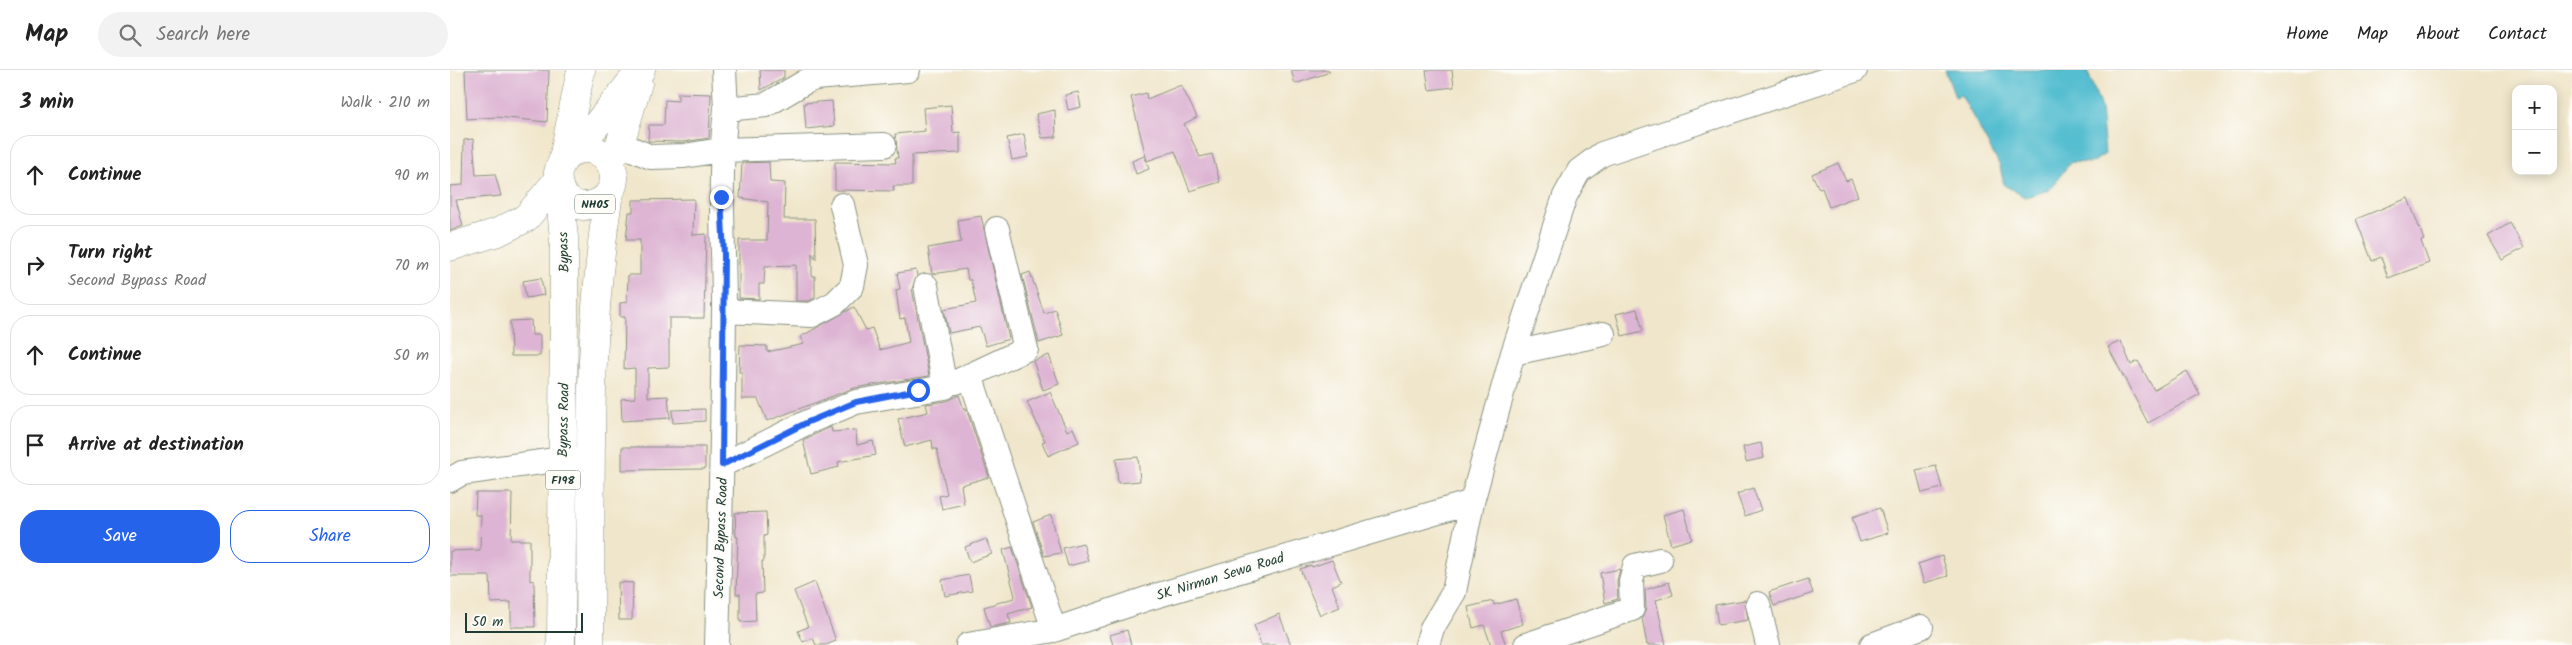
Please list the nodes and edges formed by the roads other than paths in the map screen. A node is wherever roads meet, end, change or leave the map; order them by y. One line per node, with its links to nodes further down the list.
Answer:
1 (581, 70): 12 (main road)
2 (586, 70): 8 (main road)
3 (642, 70): 8 (main road, NH05); 11 (main road, NH05)
4 (724, 70): 7 (street, Second Bypass Road)
5 (908, 70): 7 (street)
6 (1855, 70): 23 (street)
7 (726, 109): 10 (street, Second Bypass Road)
8 (599, 119): 11 (main road); 12 (main road, NH05)
9 (884, 145): 10 (street)
10 (721, 150): 11 (street); 20 (street, Second Bypass Road)
11 (612, 154): 12 (main road); 13 (main road, NH05)
12 (564, 169): 15 (main road, NH05); 16 (main road, NH05)
13 (609, 192): 15 (main road, NH05); 27 (main road, F198)
14 (842, 205): 20 (street)
15 (573, 211): 16 (main road, NH05); 21 (main road, Bypass / F198)
16 (526, 218): 18 (main road, NH05)
17 (997, 229): 24 (street)
18 (450, 247)
19 (926, 286): 25 (street)
20 (724, 311): 28 (street, Second Bypass Road)
21 (564, 316): 26 (main road, Bypass Road / F198)
22 (1603, 334): 23 (street)
23 (1513, 353): 30 (street)
24 (970, 375): 25 (street); 34 (street)
25 (946, 386): 28 (street)
26 (563, 459): 27 (street); 29 (street); 36 (main road, Bypass Road / F198)
27 (592, 462): 37 (main road, F198)
28 (722, 465): 38 (street, Second Bypass Road)
29 (450, 480)
30 (1472, 502): 34 (street, SK Nirman Sewa Road); 40 (street)
31 (1660, 560): 35 (street)
32 (1758, 604): 41 (street)
33 (1921, 627): 42 (street)
34 (1054, 630): 39 (street, SK Nirman Sewa Road)
35 (1538, 643)
36 (561, 645)
37 (590, 645)
38 (717, 645)
39 (968, 645)
40 (1427, 645)
41 (1768, 645)
42 (1872, 645)

